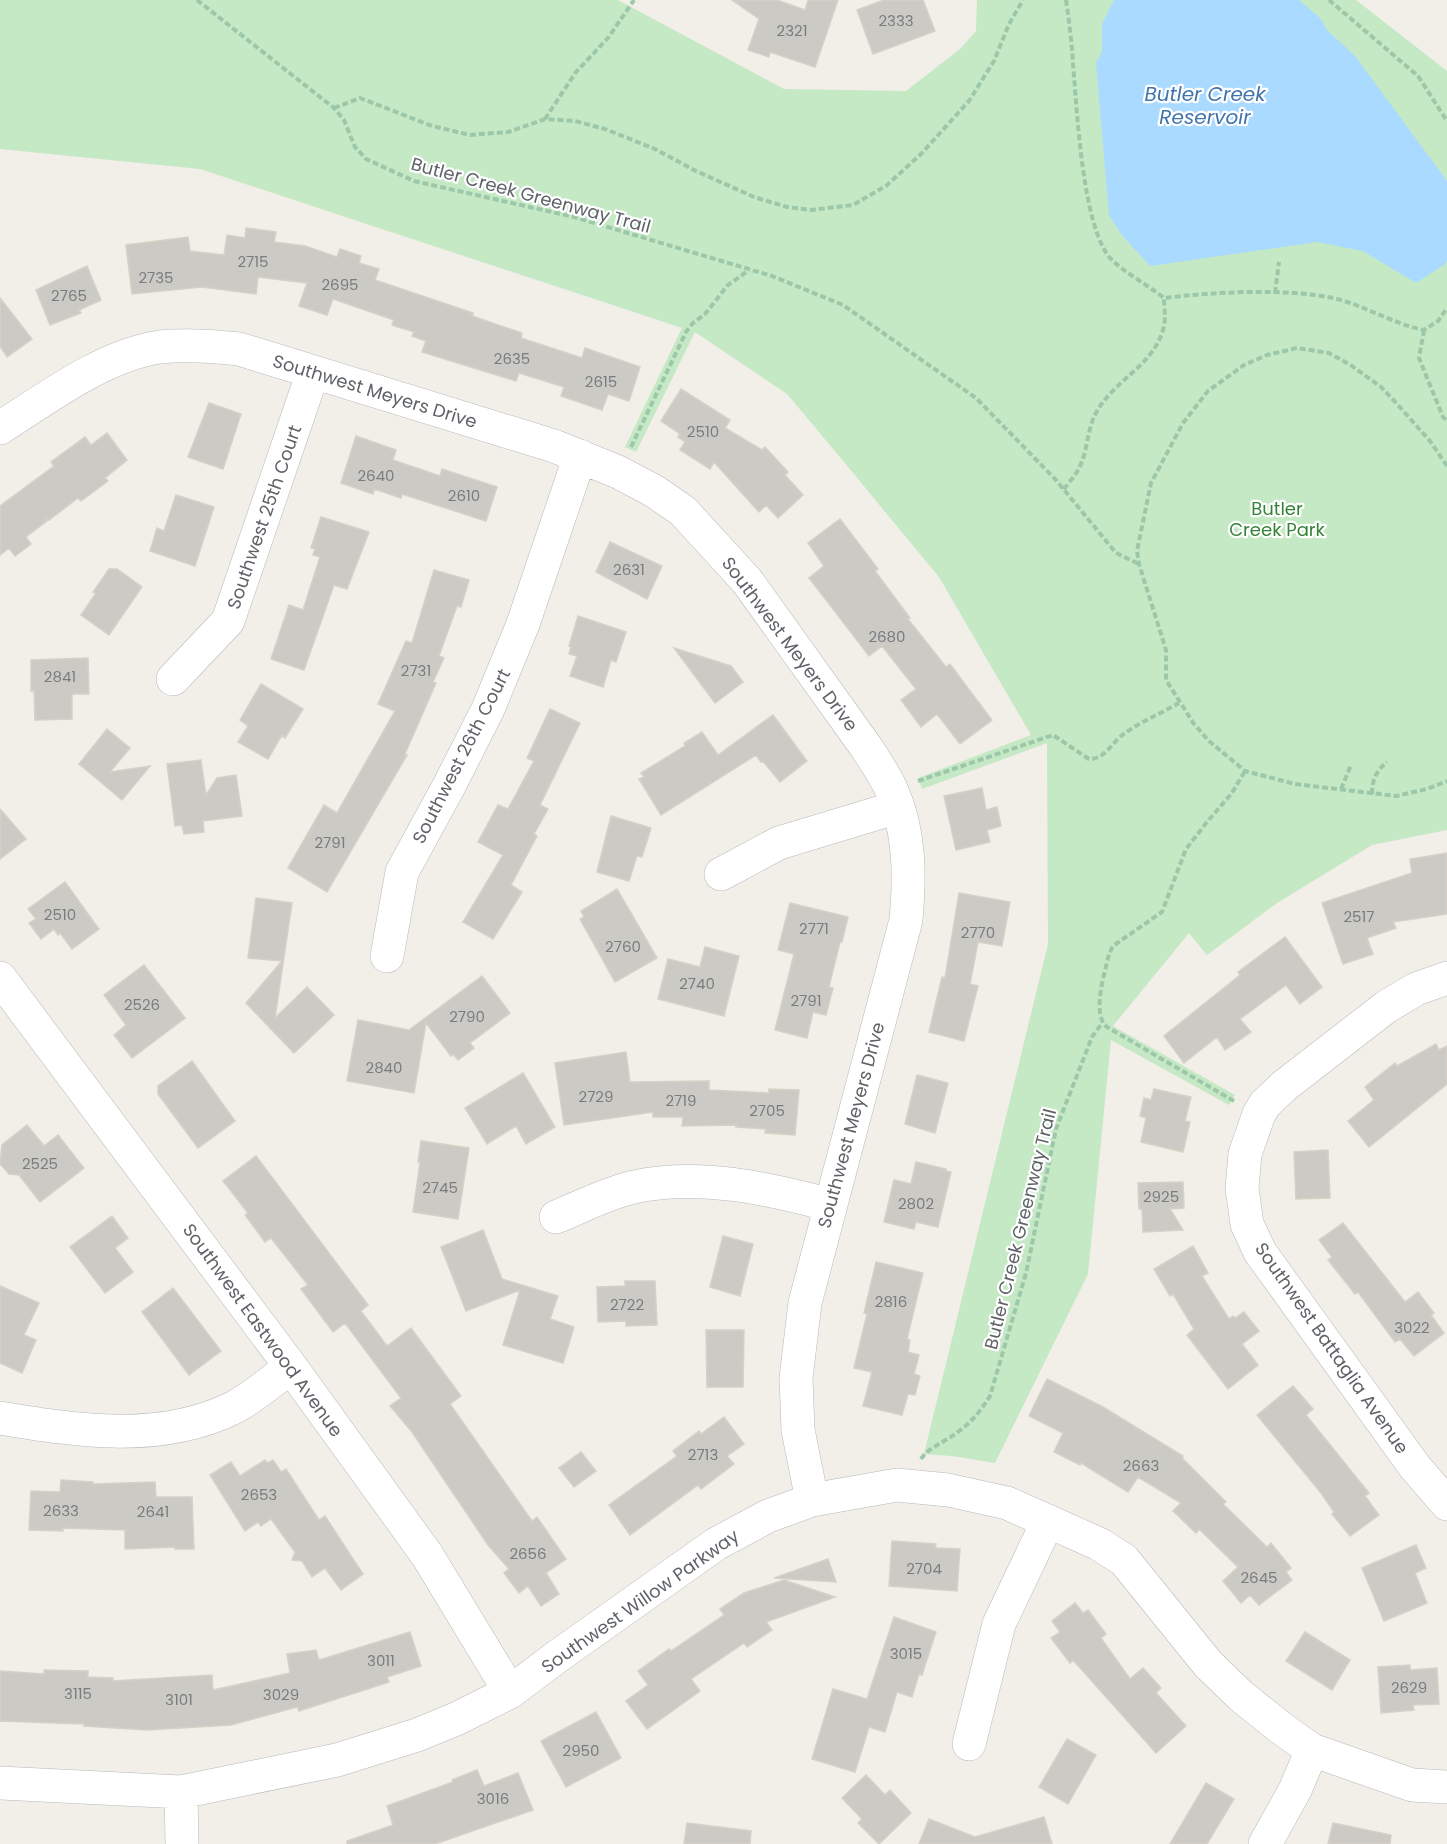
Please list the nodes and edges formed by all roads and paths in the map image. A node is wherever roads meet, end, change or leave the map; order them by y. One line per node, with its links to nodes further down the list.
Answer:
1 (197, 0): 6 (path, Butler Creek Greenway Trail)
2 (634, 0): 7 (path)
3 (1023, 0): 7 (path)
4 (1066, 0): 12 (path)
5 (1329, 0): 8 (path)
6 (334, 108): 7 (path); 10 (path, Butler Creek Greenway Trail)
7 (545, 119)
8 (1447, 121)
9 (1279, 262): 11 (path)
10 (749, 270): 20 (path); 21 (path, Butler Creek Greenway Trail)
11 (1275, 293): 12 (path); 14 (path)
12 (1164, 298): 21 (path)
13 (1447, 308): 14 (path)
14 (1424, 330): 16 (path)
15 (313, 372): 17 (street, Southwest Meyers Drive); 18 (street, Southwest Meyers Drive); 23 (street, Southwest 25th Court)
16 (1447, 421)
17 (0, 428)
18 (580, 456): 20 (street, Southwest Meyers Drive); 33 (street, Southwest 26th Court)
19 (1447, 466): 22 (path)
20 (618, 472): 31 (street, Southwest Meyers Drive)
21 (1064, 489): 22 (path, Butler Creek Greenway Trail)
22 (1139, 564): 24 (path)
23 (173, 679)
24 (1179, 703): 27 (path); 31 (path)
25 (1387, 762): 30 (path)
26 (1351, 765): 29 (path)
27 (1245, 771): 29 (path); 36 (path)
28 (1447, 781): 30 (path)
29 (1341, 789): 30 (path)
30 (1372, 794)
31 (895, 799): 32 (street); 38 (street, Southwest Meyers Drive)
32 (721, 874)
33 (387, 956)
34 (0, 978): 40 (street, Southwest Eastwood Avenue)
35 (1447, 978): 37 (street, Southwest Battaglia Avenue)
36 (1102, 1023): 37 (path); 42 (path, Butler Creek Greenway Trail)
37 (1259, 1114): 44 (street, Southwest Battaglia Avenue)
38 (830, 1205): 39 (street); 43 (street, Southwest Meyers Drive)
39 (556, 1218)
40 (291, 1366): 41 (street); 46 (street, Southwest Eastwood Avenue)
41 (0, 1418)
42 (914, 1486): 43 (street, Southwest Willow Parkway); 45 (street, Southwest Willow Parkway)
43 (812, 1500): 46 (street, Southwest Willow Parkway)
44 (1447, 1504)
45 (1048, 1521): 47 (street); 48 (street, Southwest Willow Parkway)
46 (510, 1692): 51 (street, Southwest Willow Parkway)
47 (969, 1743)
48 (1312, 1750): 50 (street, Southwest Willow Parkway); 53 (street)
49 (0, 1783): 51 (street, Southwest Willow Parkway)
50 (1447, 1787)
51 (181, 1792): 52 (street)
52 (182, 1844)
53 (1265, 1844)

